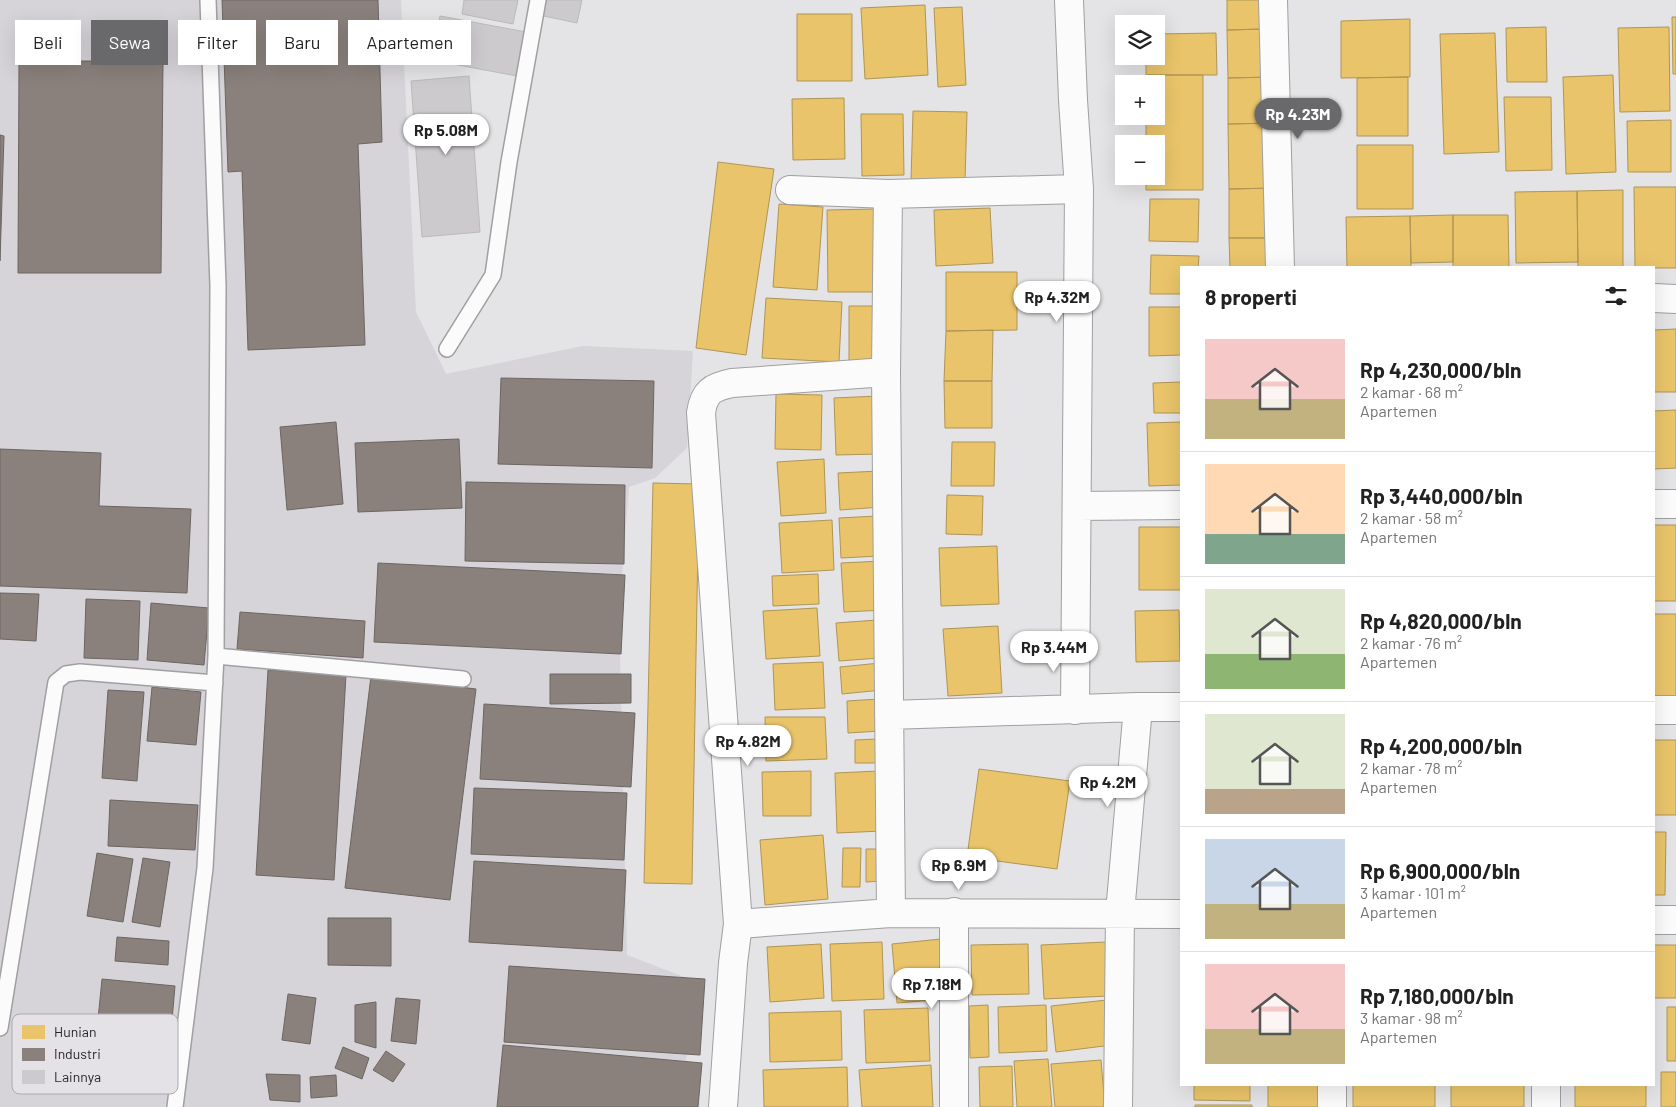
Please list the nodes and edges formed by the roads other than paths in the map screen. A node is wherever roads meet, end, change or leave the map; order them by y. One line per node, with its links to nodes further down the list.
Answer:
1 (208, 0): 17 (lane)
2 (538, 0): 11 (lane)
3 (1070, 0): 5 (street)
4 (1273, 0): 8 (street)
5 (1079, 189): 7 (street); 16 (street)
6 (790, 190): 7 (street)
7 (888, 194): 12 (street)
8 (1280, 266)
9 (1655, 298): 10 (street)
10 (1676, 299)
11 (447, 349)
12 (886, 372): 25 (street); 32 (street)
13 (1655, 504): 14 (street)
14 (1676, 504)
15 (1180, 505): 16 (street)
16 (1077, 506): 22 (street)
17 (216, 656): 18 (lane); 19 (lane)
18 (463, 679)
19 (215, 683): 33 (lane); 34 (lane)
20 (1138, 707): 21 (street); 22 (street); 27 (street)
21 (1180, 708)
22 (1075, 710): 25 (street)
23 (1655, 710): 24 (street)
24 (1676, 710)
25 (889, 715): 28 (street)
26 (954, 912): 27 (street); 28 (street); 40 (street)
27 (1120, 912): 29 (street); 41 (street)
28 (891, 913): 32 (street)
29 (1180, 914)
30 (1655, 920): 31 (street)
31 (1676, 920)
32 (738, 924): 39 (street)
33 (0, 1028)
34 (178, 1083)
35 (1332, 1086): 42 (street)
36 (1546, 1086): 43 (street)
37 (177, 1094): 38 (lane)
38 (175, 1107)
39 (723, 1107)
40 (954, 1107)
41 (1118, 1107)
42 (1332, 1107)
43 (1546, 1107)

